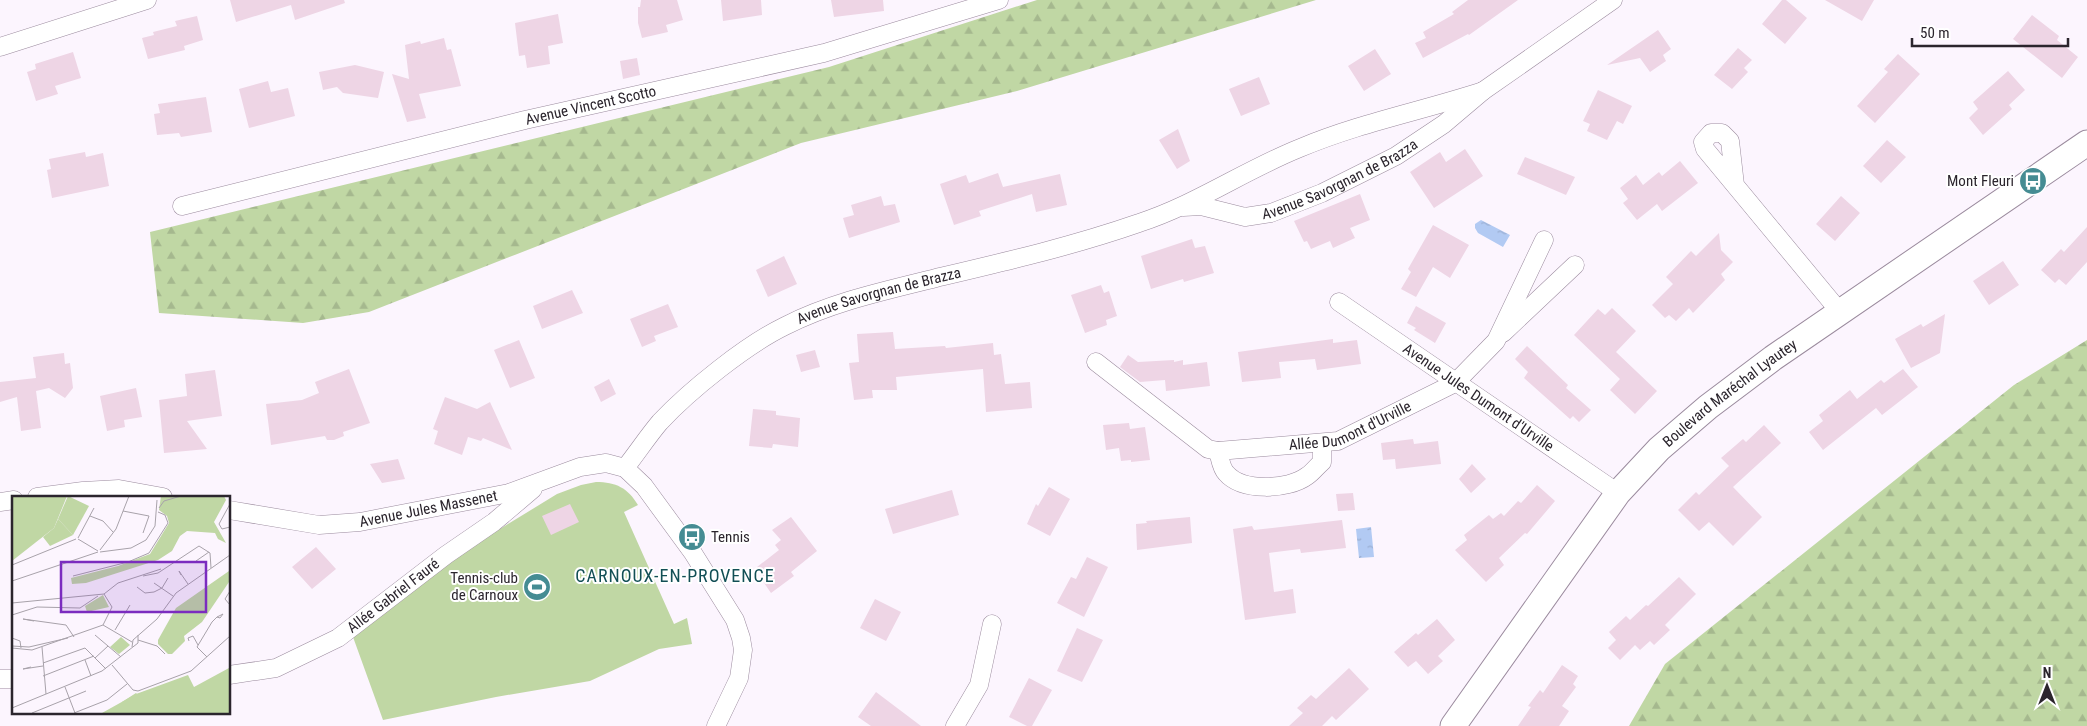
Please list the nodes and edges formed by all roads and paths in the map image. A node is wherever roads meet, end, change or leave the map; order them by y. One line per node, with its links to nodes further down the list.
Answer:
1 (147, 0): 4 (street)
2 (999, 0): 8 (street, Avenue Vincent Scotto)
3 (1613, 0): 5 (street, Avenue Savorgnan de Brazza)
4 (0, 47)
5 (1483, 92): 9 (street, Avenue Savorgnan de Brazza); 9 (street, Avenue Savorgnan de Brazza)
6 (2087, 143): 13 (main road, Boulevard Maréchal Lyautey)
7 (1735, 184): 13 (street)
8 (182, 206)
9 (1180, 207): 19 (street, Avenue Savorgnan de Brazza)
10 (1544, 240): 14 (street, Allée Dumont d'Urville)
11 (1575, 265): 14 (street)
12 (1339, 302): 16 (street, Avenue Jules Dumont d'Urville)
13 (1840, 312): 21 (main road, Boulevard Maréchal Lyautey)
14 (1496, 341): 16 (street, Allée Dumont d'Urville)
15 (1096, 362): 18 (street, Allée Dumont d'Urville)
16 (1455, 383): 17 (street, Allée Dumont d'Urville); 21 (street, Avenue Jules Dumont d'Urville)
17 (1322, 443): 18 (street, Allée Dumont d'Urville); 18 (street)
18 (1218, 451)
19 (625, 468): 20 (street, Avenue Jules Massenet); 27 (street)
20 (542, 481): 24 (street, Avenue Jules Massenet); 26 (street, Allée Gabriel Fauré)
21 (1618, 493): 29 (main road, Boulevard Maréchal Lyautey)
22 (45, 496): 23 (street)
23 (158, 496)
24 (230, 510)
25 (992, 624): 28 (street)
26 (230, 674)
27 (716, 726)
28 (955, 726)
29 (1453, 726)

